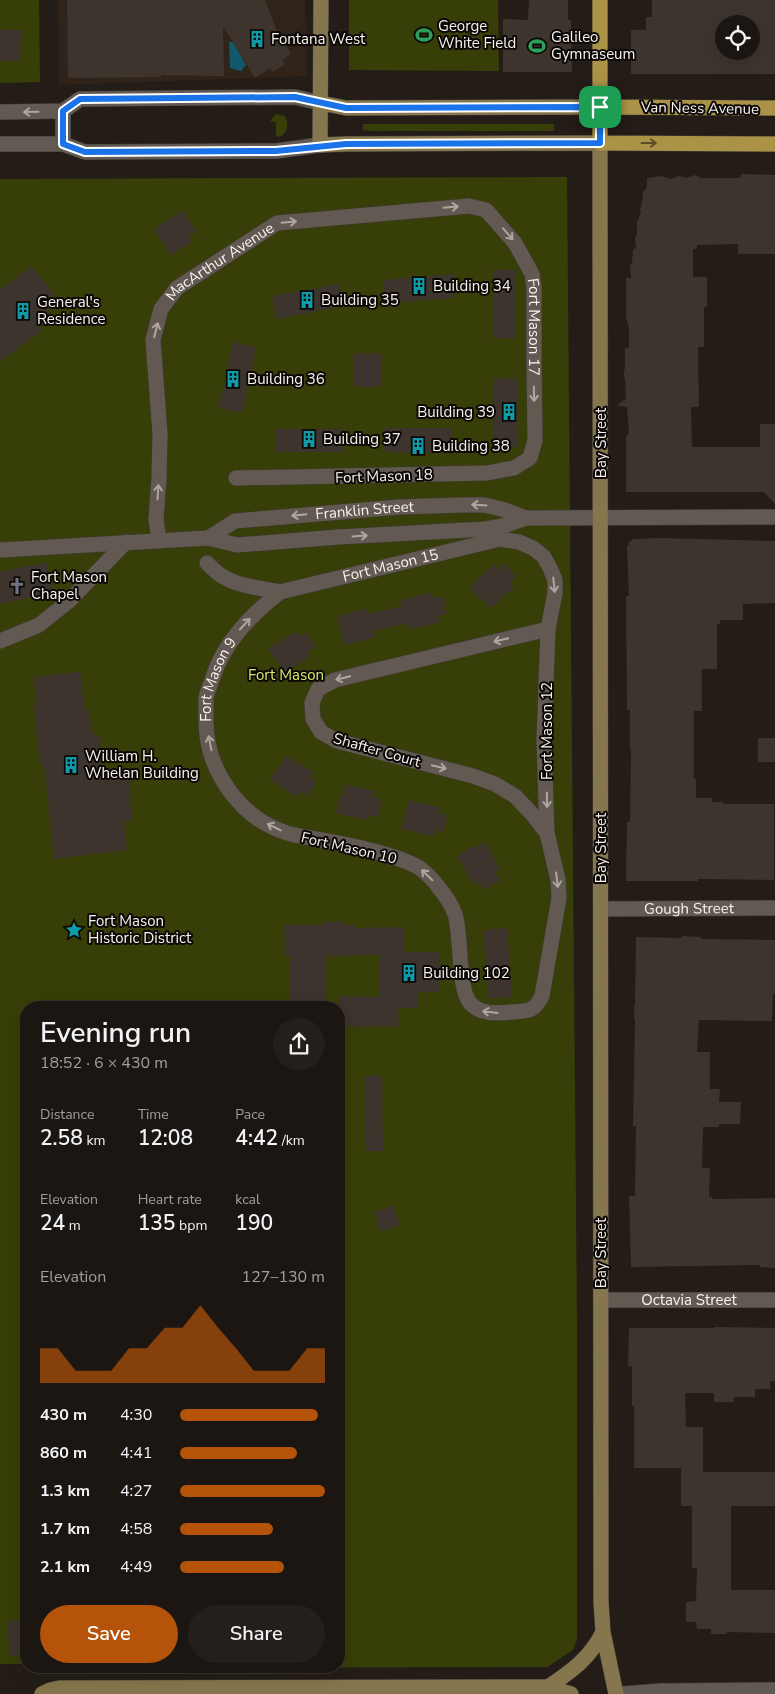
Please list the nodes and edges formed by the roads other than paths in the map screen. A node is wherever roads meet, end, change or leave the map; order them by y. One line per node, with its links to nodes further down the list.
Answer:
1 (321, 0): 3 (main road)
2 (600, 0): 4 (main road, Bay Street)
3 (321, 103): 4 (main road, Van Ness Avenue); 6 (street, Van Ness Avenue); 12 (main road)
4 (600, 107): 5 (main road, Van Ness Avenue); 8 (main road, Bay Street)
5 (775, 108)
6 (63, 111): 7 (street, Van Ness Avenue, one-way to 7); 10 (street)
7 (0, 112)
8 (600, 143): 11 (main road, one-way to 11); 12 (main road); 18 (main road, Bay Street)
9 (0, 144): 10 (street)
10 (63, 144): 12 (street)
11 (775, 144)
12 (320, 145)
13 (486, 210): 14 (street, Fort Mason 17, one-way to 14); 21 (street, MacArthur Avenue, one-way to 13)
14 (530, 458): 15 (street, Fort Mason 18)
15 (236, 478)
16 (775, 517): 18 (street, Franklin Street)
17 (526, 518): 18 (street, Franklin Street); 19 (street, Franklin Street, one-way to 17); 19 (street, Franklin Street, one-way to 19)
18 (600, 518): 31 (main road, Bay Street)
19 (208, 538): 21 (street, Franklin Street)
20 (500, 539): 25 (street, Fort Mason 15); 26 (street, Fort Mason 12, one-way to 26)
21 (160, 541): 22 (street, Franklin Street)
22 (126, 542): 23 (street, Franklin Street); 27 (street)
23 (0, 550)
24 (208, 563): 25 (street)
25 (280, 592): 28 (street, Fort Mason 9, one-way to 25)
26 (548, 629): 29 (street, Fort Mason 12, one-way to 29); 29 (street, Shafter Court, one-way to 29)
27 (0, 641)
28 (226, 786): 29 (street, Fort Mason 10, one-way to 28)
29 (547, 833)
30 (775, 908): 31 (street, Gough Street)
31 (601, 909): 32 (main road, Bay Street)
32 (601, 1300): 33 (street, Octavia Street); 34 (main road, Bay Street)
33 (775, 1300)
34 (602, 1632): 35 (main road); 40 (main road, Bay Street)
35 (548, 1687): 37 (main road); 39 (main road)
36 (775, 1690): 41 (street)
37 (324, 1691): 38 (main road)
38 (42, 1694)
39 (571, 1694)
40 (616, 1694)
41 (621, 1694)

